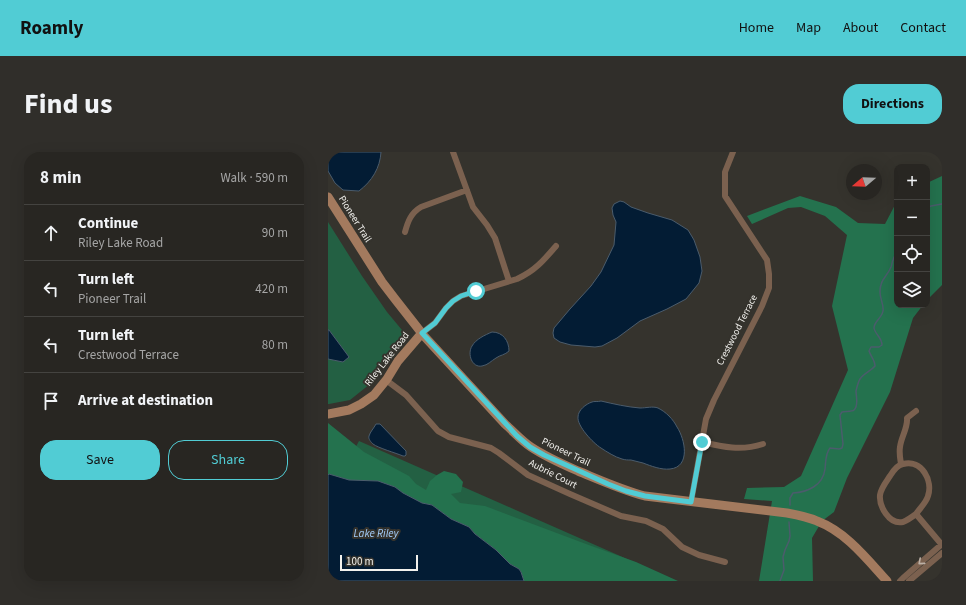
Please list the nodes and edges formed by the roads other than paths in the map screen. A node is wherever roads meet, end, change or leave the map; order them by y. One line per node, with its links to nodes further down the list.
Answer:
1 (453, 152): 3 (street)
2 (733, 152): 12 (street, Crestwood Terrace)
3 (467, 190): 5 (street); 7 (street)
4 (328, 197): 8 (main road, Pioneer Trail)
5 (405, 232)
6 (556, 246): 7 (street, Riley Lake Road)
7 (509, 281): 8 (street, Riley Lake Road)
8 (422, 333): 9 (main road, Riley Lake Road); 15 (main road, Pioneer Trail)
9 (386, 380): 11 (main road, Riley Lake Road); 19 (street, Aubrie Court)
10 (916, 411): 14 (street)
11 (328, 414)
12 (702, 442): 13 (street); 15 (street, Crestwood Terrace)
13 (763, 444)
14 (901, 464): 16 (street); 16 (street)
15 (691, 502): 20 (main road, Pioneer Trail)
16 (916, 514): 17 (street)
17 (942, 545): 21 (street, one-way to 21)
18 (942, 553): 22 (street)
19 (726, 562)
20 (887, 581)
21 (900, 581)
22 (909, 581)

